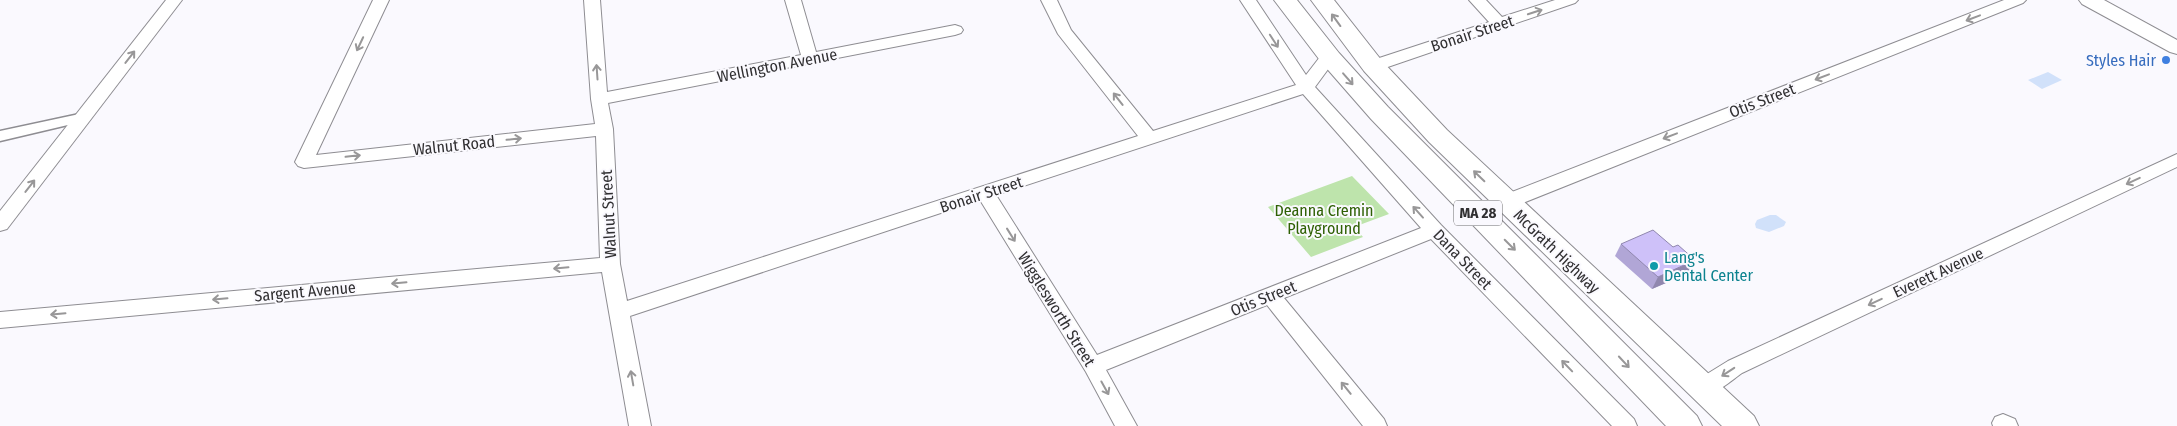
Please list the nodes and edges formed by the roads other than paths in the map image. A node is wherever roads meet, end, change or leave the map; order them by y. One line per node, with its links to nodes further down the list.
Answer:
1 (174, 0): 21 (street, one-way to 1)
2 (381, 0): 22 (street, Walnut Road, one-way to 22)
3 (592, 0): 20 (street, Walnut Street, one-way to 3)
4 (793, 0): 17 (street)
5 (1049, 0): 24 (street, one-way to 5)
6 (1248, 0): 19 (street, Dana Street, one-way to 19)
7 (1285, 0): 16 (highway, McGrath Highway / MA 28)
8 (1322, 0): 18 (highway, McGrath Highway / MA 28, one-way to 8)
9 (1477, 0): 13 (street)
10 (1570, 0): 13 (street, Bonair Street, one-way to 10)
11 (2018, 0): 27 (street, Otis Street, one-way to 27)
12 (2089, 0): 15 (street)
13 (1500, 24): 18 (street, Bonair Street)
14 (955, 30): 17 (street, Wellington Avenue)
15 (2177, 48)
16 (1329, 57): 19 (street); 40 (highway, McGrath Highway / MA 28, one-way to 40)
17 (810, 59): 20 (street, Wellington Avenue)
18 (1373, 66): 27 (highway, McGrath Highway / MA 28, one-way to 18)
19 (1306, 87): 24 (street, Bonair Street); 29 (street, Dana Street, one-way to 19)
20 (599, 98): 22 (street, Walnut Street)
21 (84, 117): 23 (street); 28 (street, one-way to 21)
22 (604, 129): 30 (street, Walnut Street)
23 (0, 136)
24 (1149, 137): 26 (street, Bonair Street)
25 (2177, 160): 35 (street, Everett Avenue, one-way to 35)
26 (985, 193): 32 (street, Bonair Street); 34 (street, Wigglesworth Street, one-way to 34)
27 (1506, 202): 35 (highway, McGrath Highway / MA 28)
28 (0, 224)
29 (1434, 230): 31 (street, Otis Street); 39 (street, Dana Street, one-way to 29)
30 (610, 264): 32 (street, Walnut Street); 33 (street, Sargent Avenue, one-way to 33)
31 (1270, 295): 34 (street, Otis Street); 38 (street, one-way to 31)
32 (620, 311): 36 (street, Walnut Street, one-way to 32)
33 (0, 320)
34 (1093, 366): 37 (street, Wigglesworth Street, one-way to 37)
35 (1702, 388): 41 (highway, McGrath Highway / MA 28)
36 (640, 426)
37 (1126, 426)
38 (1376, 426)
39 (1626, 426)
40 (1686, 426)
41 (1743, 426)

